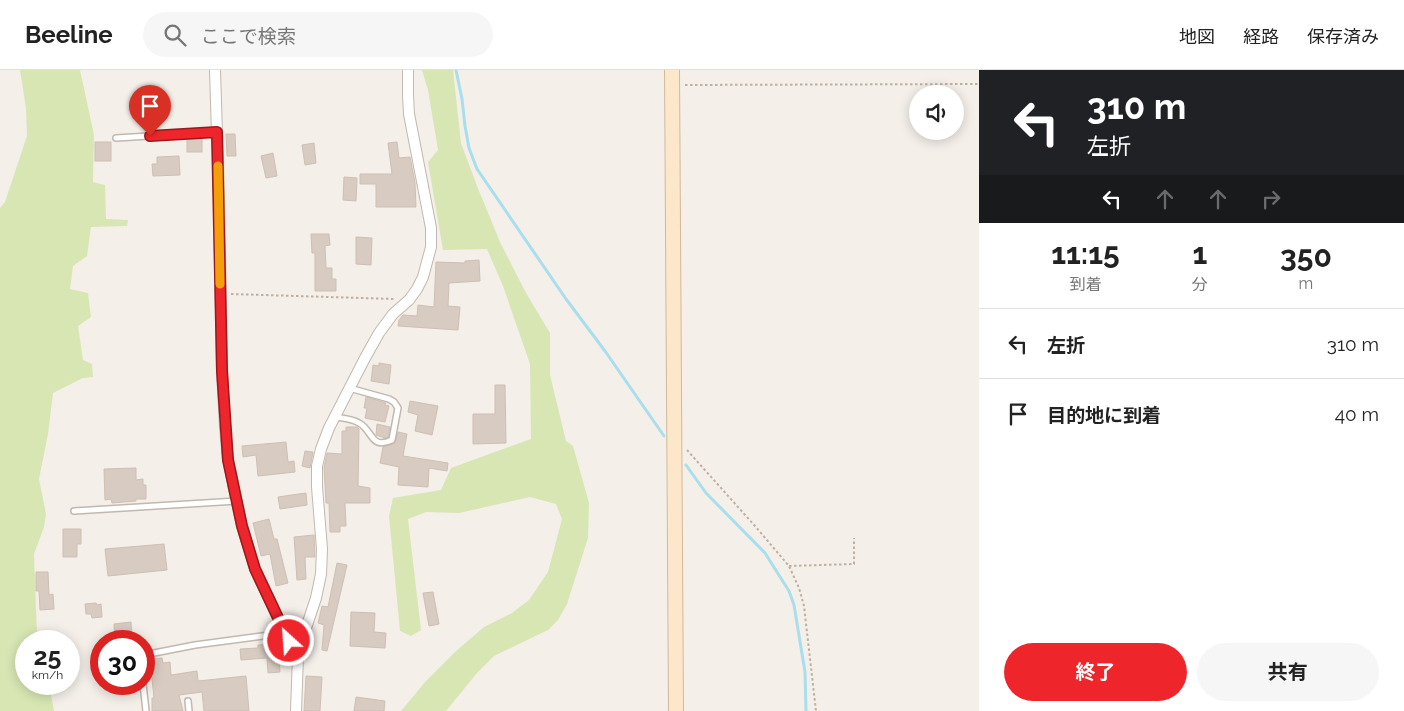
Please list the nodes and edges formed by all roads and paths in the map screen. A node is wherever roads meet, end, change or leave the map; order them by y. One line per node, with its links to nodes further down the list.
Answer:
1 (215, 70): 6 (street)
2 (408, 70): 9 (street)
3 (672, 70): 5 (street)
4 (979, 84): 5 (path)
5 (672, 85): 12 (street)
6 (217, 132): 7 (lane); 8 (street)
7 (116, 138)
8 (220, 294): 9 (path); 13 (street)
9 (409, 300): 10 (street)
10 (349, 388): 11 (street); 11 (lane)
11 (335, 417): 19 (street)
12 (674, 435): 16 (path); 25 (street)
13 (237, 502): 14 (lane); 17 (street)
14 (74, 511)
15 (854, 538): 16 (path)
16 (789, 566): 26 (path)
17 (285, 633): 18 (lane); 19 (street)
18 (155, 653)
19 (298, 656): 24 (street)
20 (145, 695): 22 (lane)
21 (188, 701): 23 (lane)
22 (146, 711)
23 (189, 711)
24 (296, 711)
25 (676, 711)
26 (816, 711)

